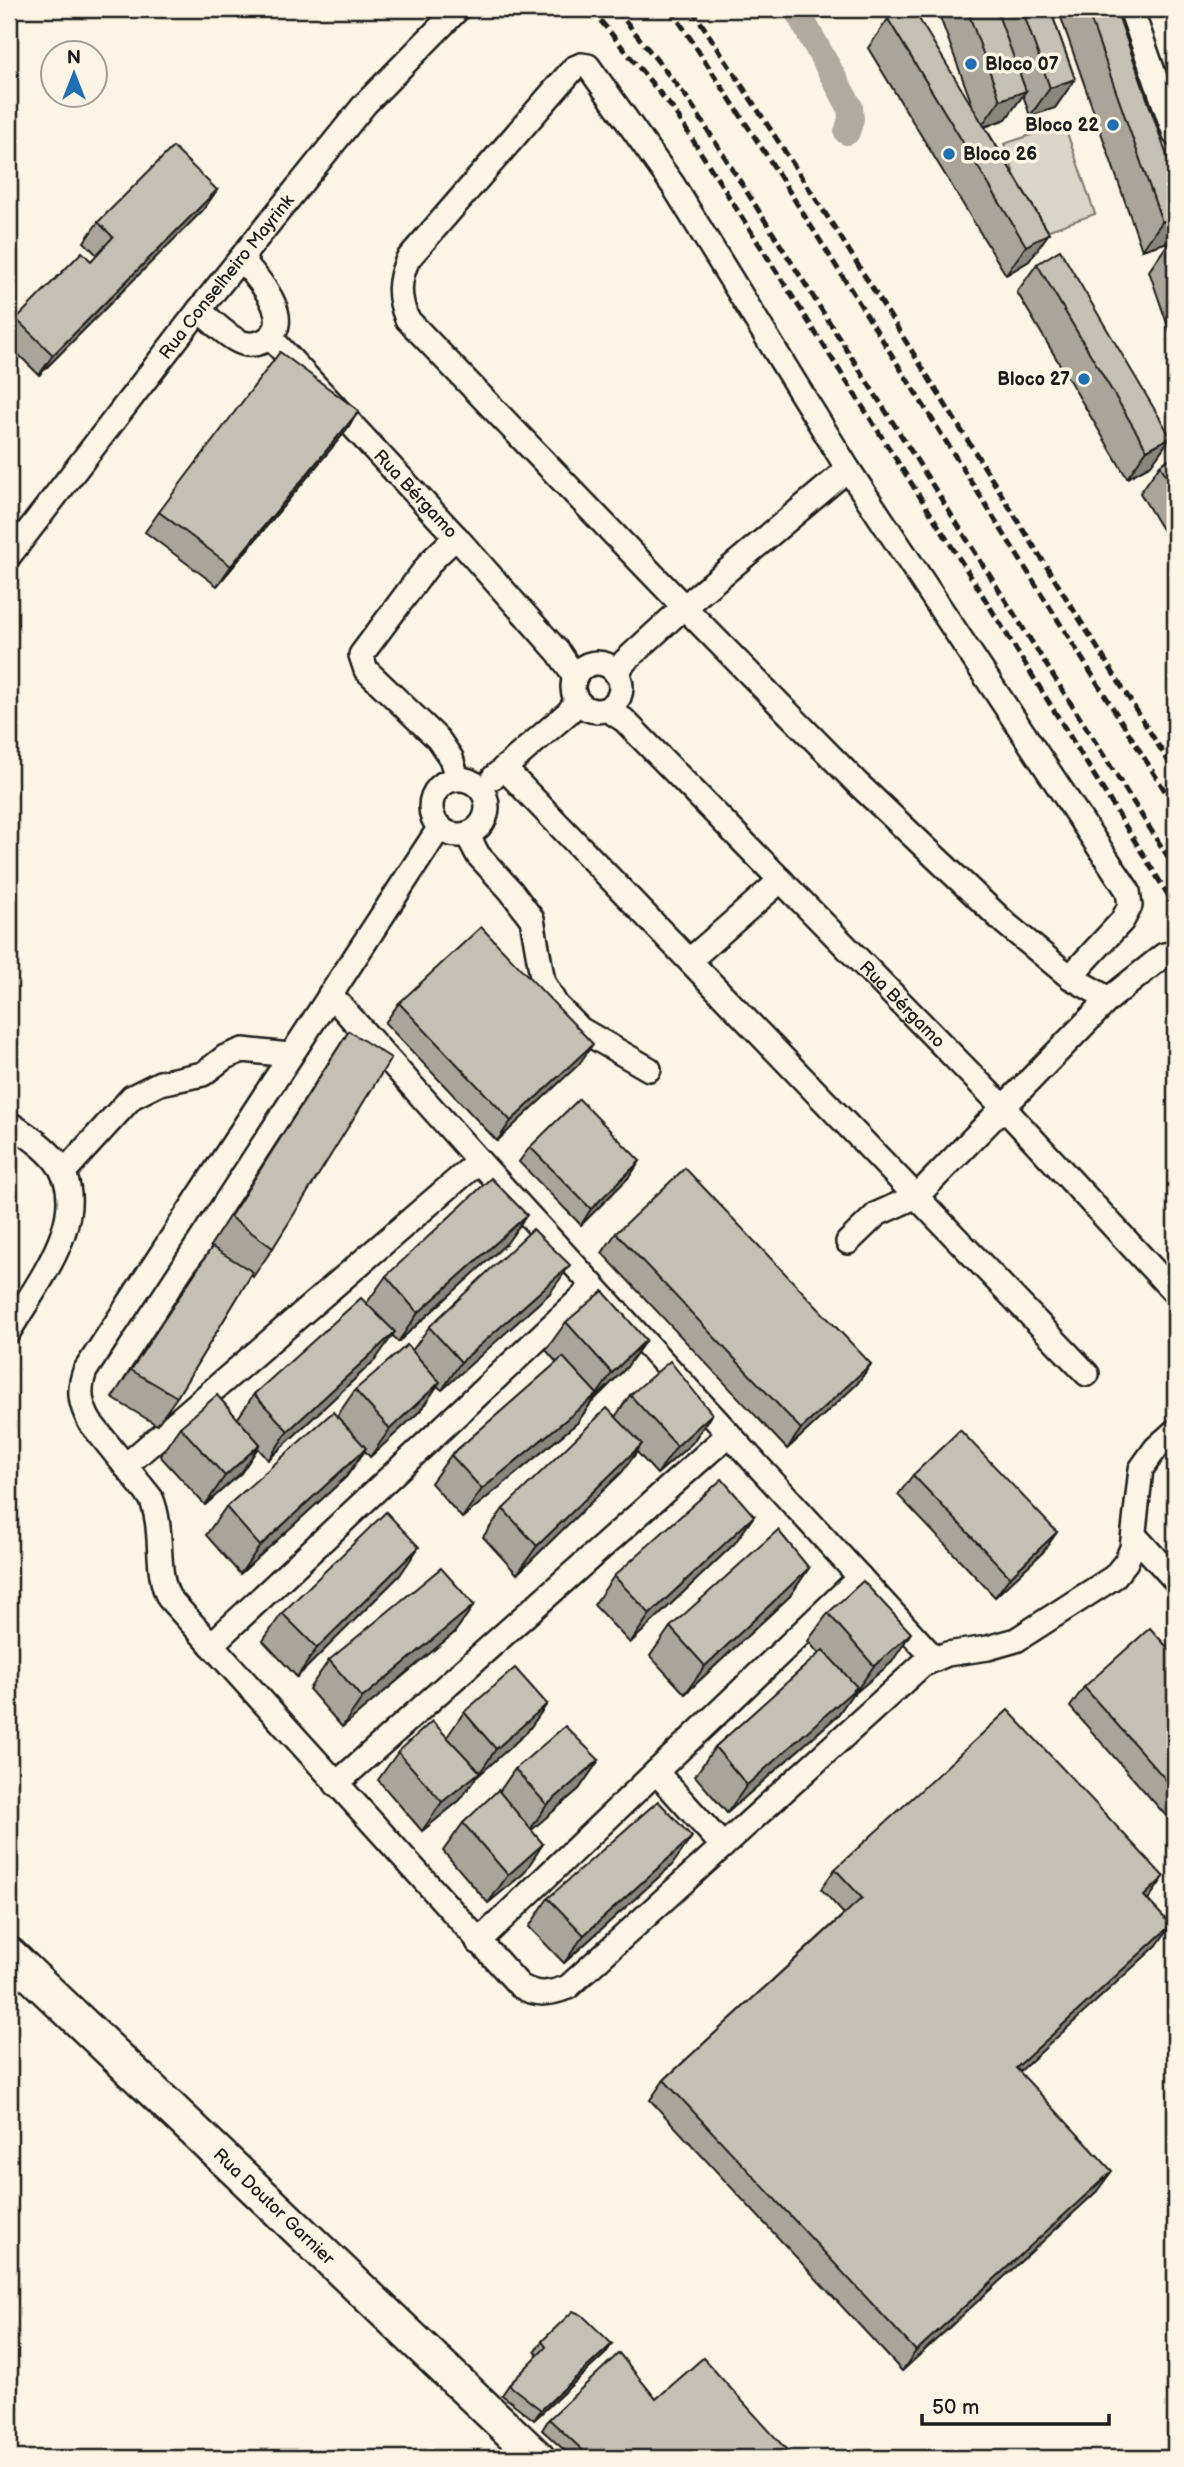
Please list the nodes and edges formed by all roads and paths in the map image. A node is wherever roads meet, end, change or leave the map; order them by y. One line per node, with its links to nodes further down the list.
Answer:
1 (458, 9): 4 (street, Rua Conselheiro Mayrink)
2 (1131, 9): 3 (street)
3 (1175, 134)
4 (241, 259): 5 (street, Rua Conselheiro Mayrink); 6 (street)
5 (199, 310): 6 (street); 9 (street, Rua Conselheiro Mayrink)
6 (270, 337): 8 (street, Rua Bérgamo)
7 (848, 469): 10 (street); 10 (street); 21 (street)
8 (456, 537): 12 (street, Rua Bérgamo); 14 (street)
9 (9, 556)
10 (684, 607): 11 (street); 21 (street)
11 (618, 668): 12 (street); 12 (street)
12 (591, 700): 13 (street); 18 (street, Rua Bérgamo)
13 (504, 768): 15 (street); 20 (street)
14 (457, 778): 15 (street); 16 (street)
15 (480, 788): 17 (street)
16 (440, 827): 17 (street); 22 (street)
17 (467, 834): 25 (street)
18 (781, 880): 20 (street); 26 (street, Rua Bérgamo)
19 (1175, 954): 23 (street)
20 (690, 960): 30 (street)
21 (1070, 977): 23 (street)
22 (330, 994): 24 (street); 28 (street)
23 (1109, 999): 26 (street)
24 (289, 1055): 29 (street); 38 (street)
25 (649, 1069)
26 (1003, 1107): 30 (street); 33 (street, Rua Bérgamo)
27 (9, 1123): 29 (street)
28 (479, 1161): 32 (street); 38 (street)
29 (63, 1173): 34 (street)
30 (917, 1196): 31 (street); 35 (street)
31 (848, 1242)
32 (593, 1287): 37 (street); 42 (street)
33 (1175, 1293)
34 (9, 1331)
35 (1087, 1374)
36 (1175, 1431): 39 (street)
37 (729, 1434): 40 (street); 45 (street)
38 (125, 1466): 42 (street)
39 (1134, 1535): 41 (street); 43 (street)
40 (860, 1577): 43 (street); 44 (street)
41 (1175, 1580)
42 (211, 1645): 45 (street)
43 (934, 1658): 46 (street)
44 (656, 1772): 46 (street); 47 (street)
45 (336, 1784): 47 (street)
46 (723, 1846): 47 (street)
47 (478, 1942)
48 (9, 1954): 49 (main road, Rua Doutor Garnier)
49 (538, 2458)

